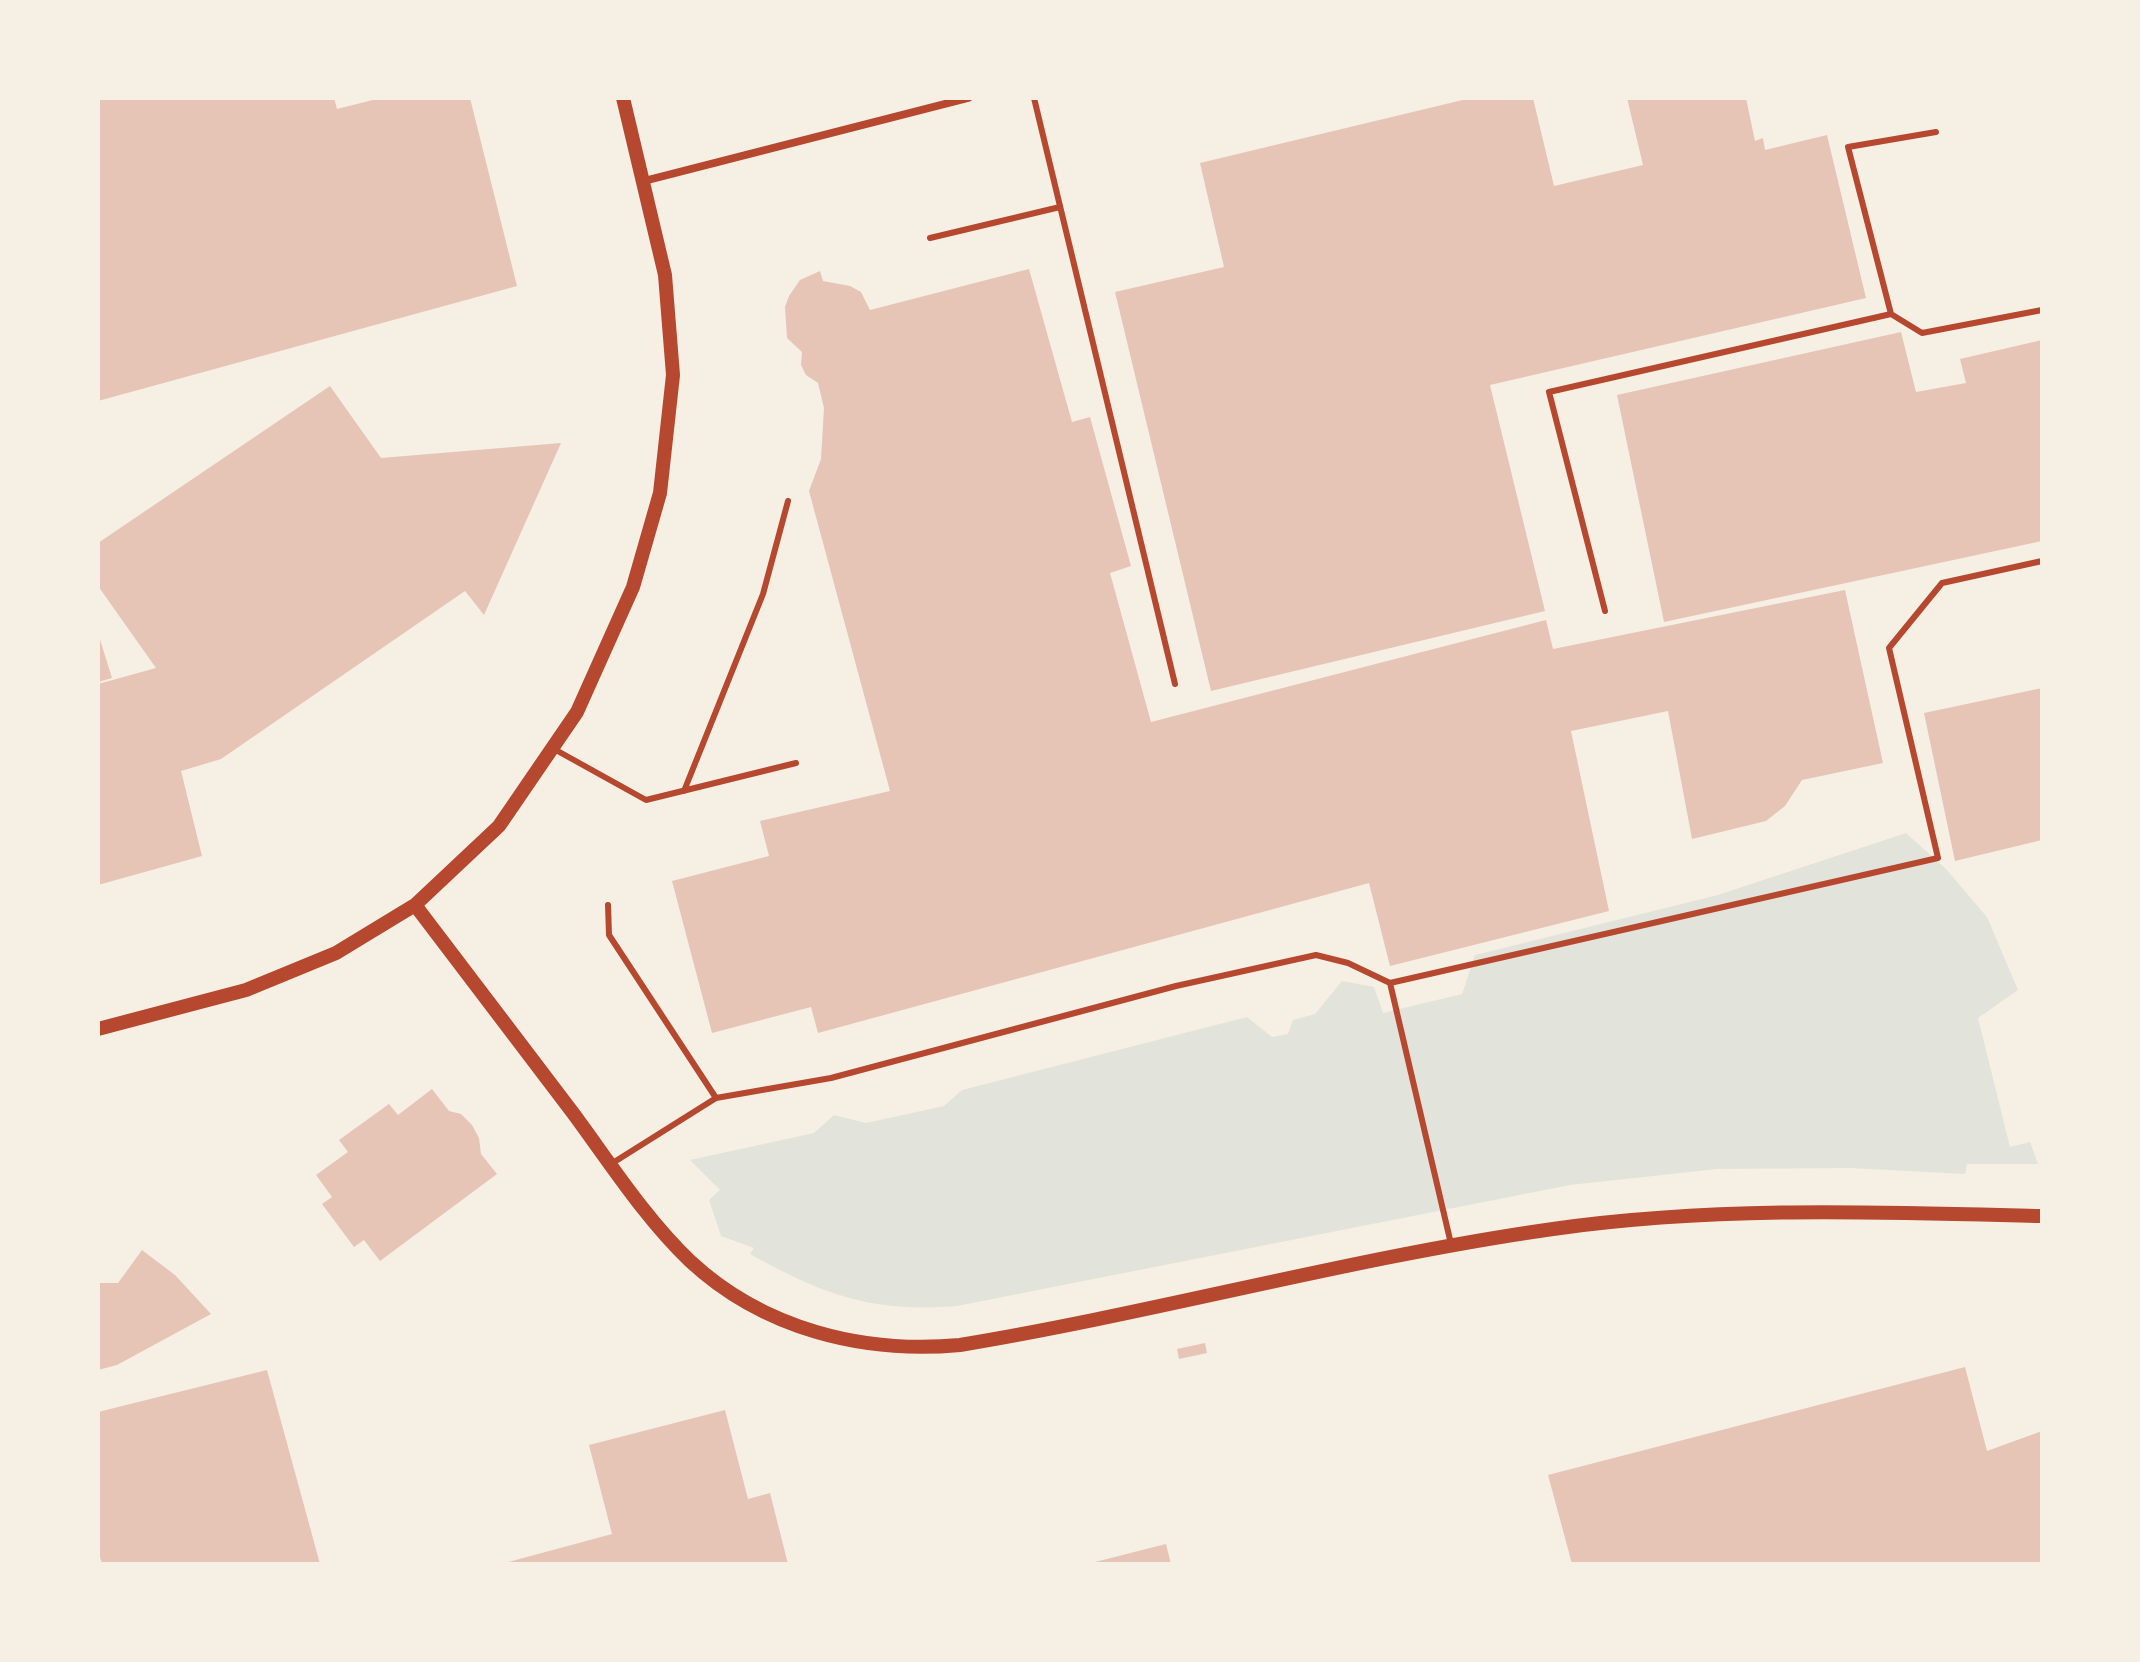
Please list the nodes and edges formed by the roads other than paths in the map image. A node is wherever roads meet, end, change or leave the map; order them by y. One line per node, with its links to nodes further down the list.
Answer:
1 (623, 98): 5 (street)
2 (968, 98): 5 (street)
3 (1034, 98): 6 (lane)
4 (1936, 132): 9 (lane)
5 (644, 181): 14 (street)
6 (1060, 207): 7 (lane); 13 (lane)
7 (930, 238)
8 (2042, 310): 9 (lane)
9 (1891, 314): 12 (lane)
10 (788, 501): 16 (lane)
11 (2042, 561): 19 (lane)
12 (1605, 611)
13 (1175, 684)
14 (552, 748): 16 (lane); 17 (street)
15 (796, 763): 16 (lane)
16 (684, 791)
17 (415, 905): 20 (street); 22 (street)
18 (608, 905): 21 (lane)
19 (1390, 983): 21 (lane); 24 (lane)
20 (98, 1029)
21 (716, 1098): 22 (lane)
22 (611, 1164): 24 (street)
23 (2042, 1216): 24 (street)
24 (1451, 1246)

